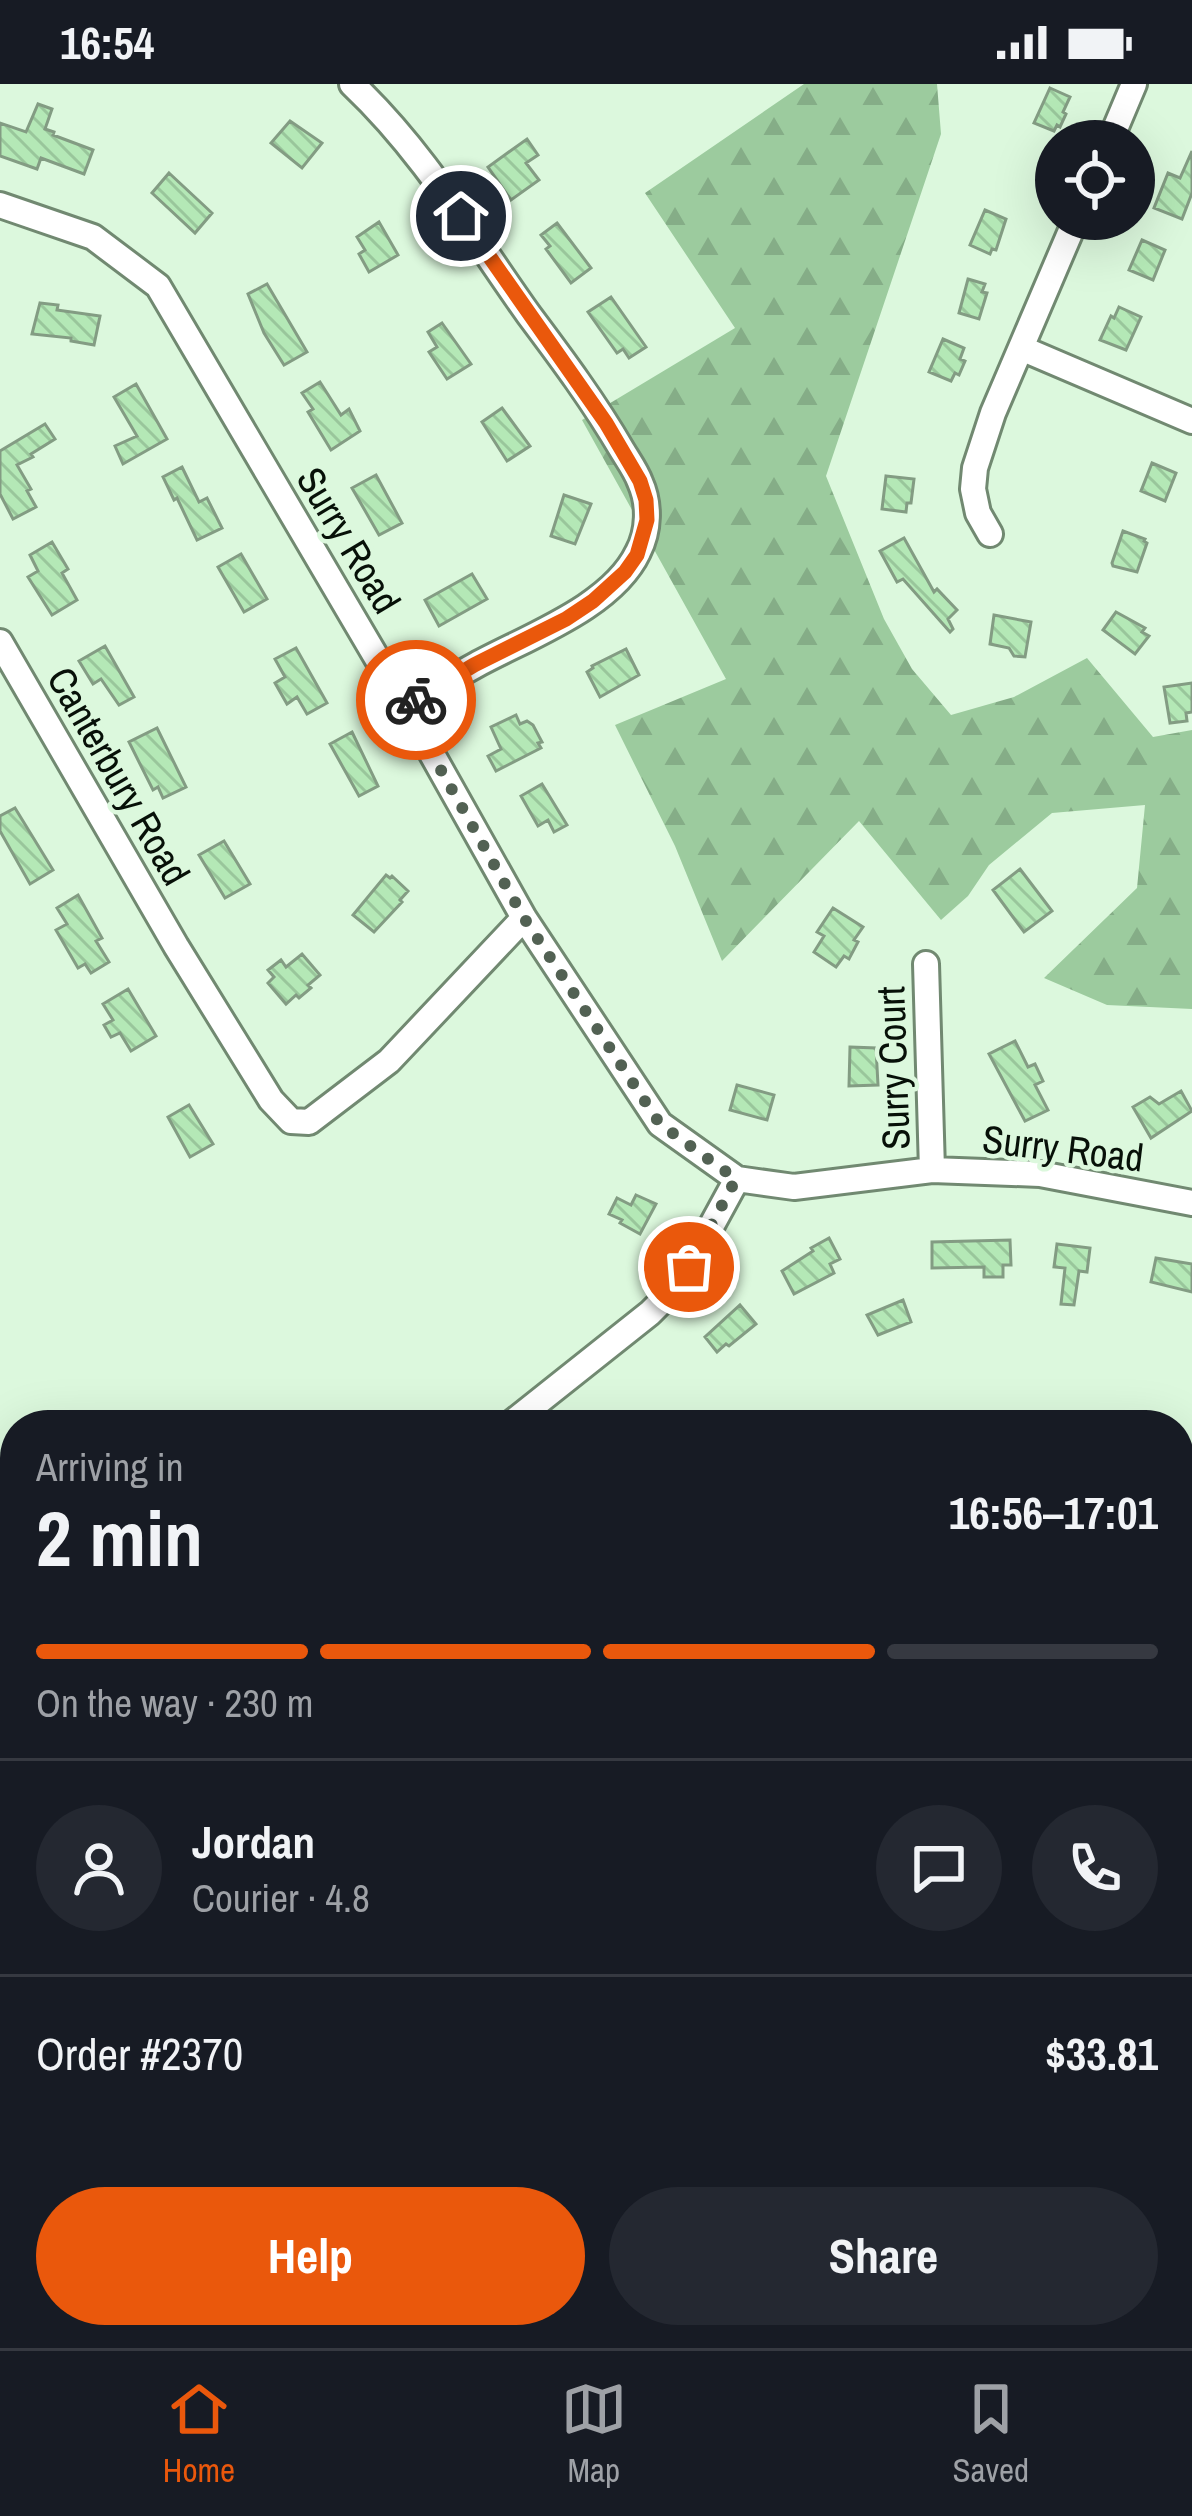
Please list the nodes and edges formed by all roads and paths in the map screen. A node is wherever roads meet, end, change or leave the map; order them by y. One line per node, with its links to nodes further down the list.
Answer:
1 (352, 84): 10 (street)
2 (1134, 84): 3 (street)
3 (1119, 120)
4 (0, 206): 10 (street, Surry Road)
5 (1067, 240): 6 (street)
6 (1021, 348): 7 (street); 8 (street)
7 (1192, 421)
8 (990, 534)
9 (0, 642): 11 (street, Canterbury Road)
10 (405, 706): 11 (street, Surry Road)
11 (524, 918): 14 (street, Surry Road)
12 (926, 964): 13 (street, Surry Court)
13 (932, 1170): 14 (street, Surry Road); 15 (street, Surry Road)
14 (736, 1179): 16 (street)
15 (1192, 1203)
16 (528, 1410)

